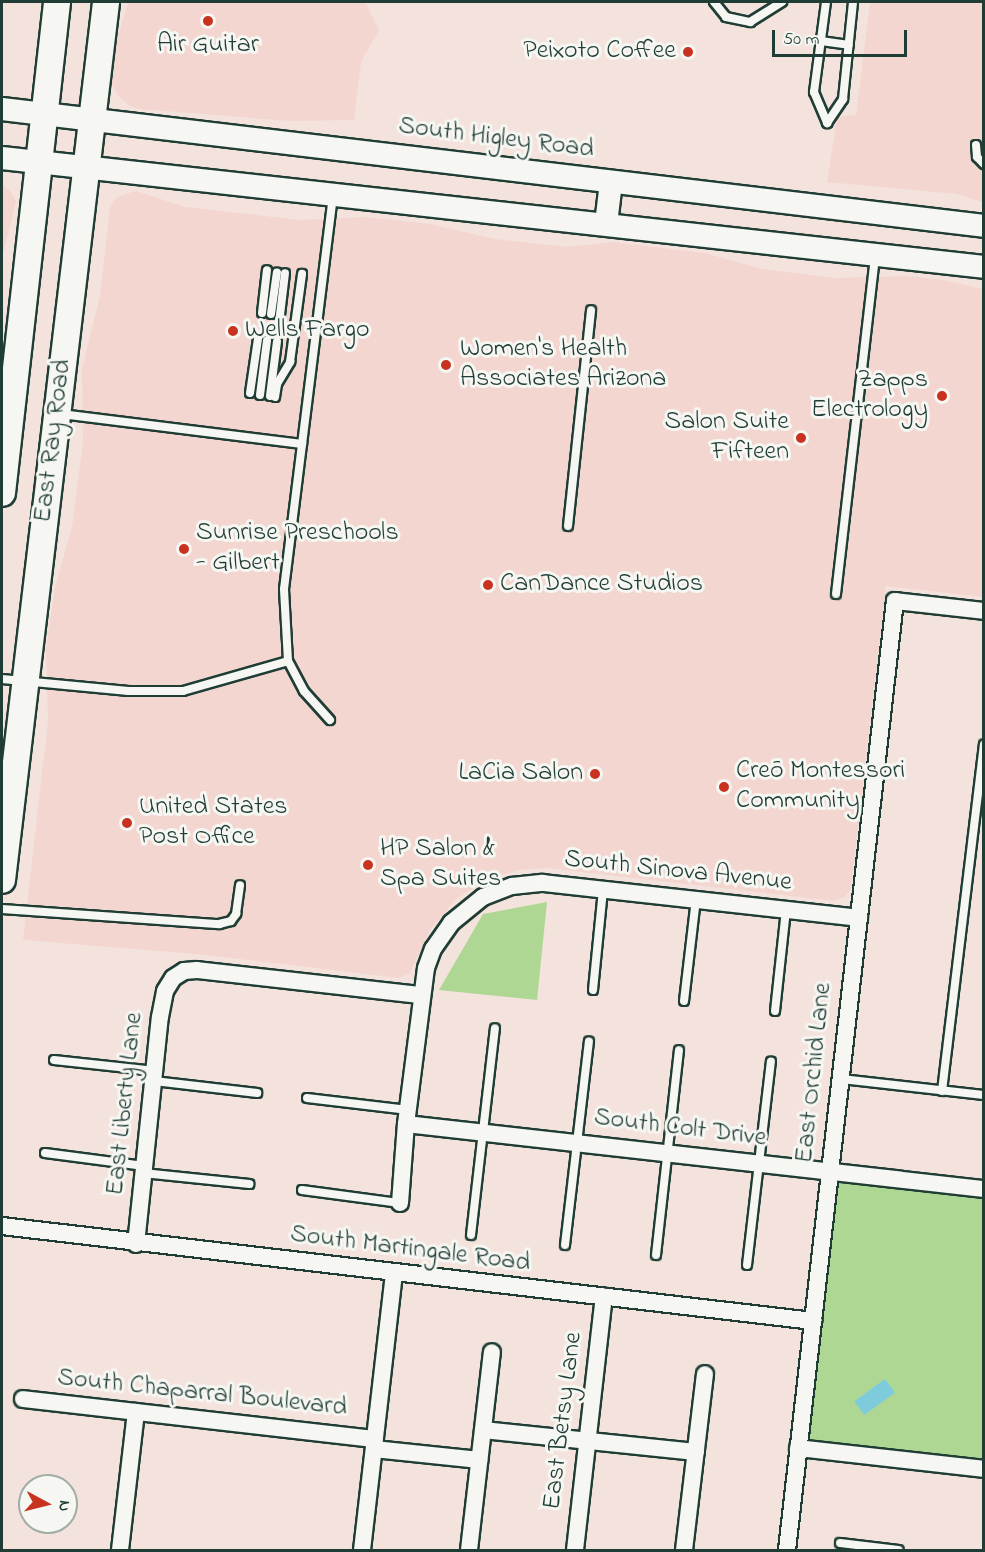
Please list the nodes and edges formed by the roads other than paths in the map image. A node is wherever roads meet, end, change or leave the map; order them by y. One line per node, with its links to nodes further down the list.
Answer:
1 (57, 2): 10 (main road, East Ray Road)
2 (106, 2): 11 (main road, East Ray Road)
3 (714, 2): 4 (lane)
4 (782, 2)
5 (826, 2): 7 (lane)
6 (853, 2): 8 (lane)
7 (821, 41): 8 (lane); 8 (lane)
8 (849, 45)
9 (2, 109): 10 (main road, South Higley Road)
10 (44, 114): 11 (main road, South Higley Road); 14 (main road, East Ray Road)
11 (92, 119): 16 (main road, East Ray Road); 17 (main road, South Higley Road)
12 (976, 145): 15 (lane)
13 (2, 158): 14 (main road)
14 (37, 163): 16 (main road); 31 (main road, East Ray Road)
15 (984, 164)
16 (86, 169): 18 (main road); 29 (main road, East Ray Road)
17 (610, 182): 19 (main road); 20 (main road, South Higley Road)
18 (333, 196): 19 (main road); 30 (lane)
19 (606, 224): 21 (main road)
20 (984, 226)
21 (875, 254): 22 (main road); 33 (lane)
22 (984, 267)
23 (276, 272): 23 (lane)
24 (302, 274): 26 (lane)
25 (591, 310): 32 (lane)
26 (268, 340): 27 (lane); 28 (lane)
27 (250, 393)
28 (260, 395)
29 (57, 414): 30 (lane); 36 (main road, East Ray Road)
30 (302, 444): 35 (lane)
31 (2, 492)
32 (568, 526)
33 (836, 594)
34 (984, 611): 45 (street, East Orchid Lane)
35 (288, 661): 36 (lane); 37 (lane)
36 (13, 680): 39 (main road, East Ray Road)
37 (330, 720)
38 (984, 745): 57 (lane)
39 (2, 880)
40 (240, 885): 43 (lane)
41 (603, 889): 42 (street, South Sinova Avenue); 46 (lane); 47 (street, South Sinova Avenue)
42 (696, 899): 44 (street, South Sinova Avenue); 48 (lane)
43 (2, 909)
44 (786, 910): 45 (street, South Sinova Avenue); 49 (lane)
45 (859, 918): 56 (street, East Orchid Lane)
46 (593, 990)
47 (421, 995): 55 (street, East Liberty Lane); 61 (street, South Sinova Avenue)
48 (684, 1001)
49 (776, 1011)
50 (495, 1028): 62 (lane)
51 (589, 1041): 63 (lane)
52 (679, 1050): 64 (lane)
53 (54, 1060): 55 (lane)
54 (771, 1061): 66 (lane)
55 (154, 1076): 58 (lane); 67 (street, East Liberty Lane)
56 (840, 1079): 57 (lane); 68 (street, East Orchid Lane)
57 (942, 1090): 59 (lane)
58 (258, 1093)
59 (984, 1095)
60 (307, 1098): 61 (lane)
61 (407, 1117): 62 (street, South Colt Drive); 72 (street, South Sinova Avenue)
62 (483, 1132): 63 (street, South Colt Drive); 74 (lane)
63 (577, 1143): 64 (street, South Colt Drive); 76 (lane)
64 (668, 1153): 66 (street, South Colt Drive); 77 (lane)
65 (45, 1154): 67 (lane)
66 (759, 1164): 68 (street, South Colt Drive); 78 (lane)
67 (144, 1170): 69 (lane); 75 (street, East Liberty Lane)
68 (830, 1172): 70 (street, South Colt Drive); 81 (street, East Orchid Lane)
69 (249, 1184)
70 (984, 1189)
71 (302, 1190): 72 (lane)
72 (400, 1203)
73 (2, 1226): 75 (street, South Martingale Road)
74 (471, 1235)
75 (136, 1244): 79 (street, South Martingale Road)
76 (565, 1245)
77 (657, 1255)
78 (747, 1264)
79 (394, 1273): 80 (street, South Martingale Road); 88 (street)
80 (604, 1297): 81 (street, South Martingale Road); 87 (street, East Betsy Lane)
81 (813, 1321): 89 (street, East Orchid Lane)
82 (492, 1352): 86 (street)
83 (705, 1374): 90 (street)
84 (23, 1399): 85 (street, South Chaparral Boulevard)
85 (136, 1412): 88 (street, South Chaparral Boulevard); 94 (street)
86 (483, 1430): 87 (street); 91 (street)
87 (587, 1441): 90 (street); 97 (street, East Betsy Lane)
88 (375, 1444): 91 (street, South Chaparral Boulevard); 95 (street)
89 (798, 1448): 92 (street); 99 (street, East Orchid Lane)
90 (696, 1452): 98 (street)
91 (479, 1460): 96 (street)
92 (984, 1469)
93 (840, 1544): 100 (lane)
94 (120, 1551)
95 (363, 1551)
96 (469, 1551)
97 (575, 1551)
98 (684, 1551)
99 (787, 1551)
100 (899, 1551)

